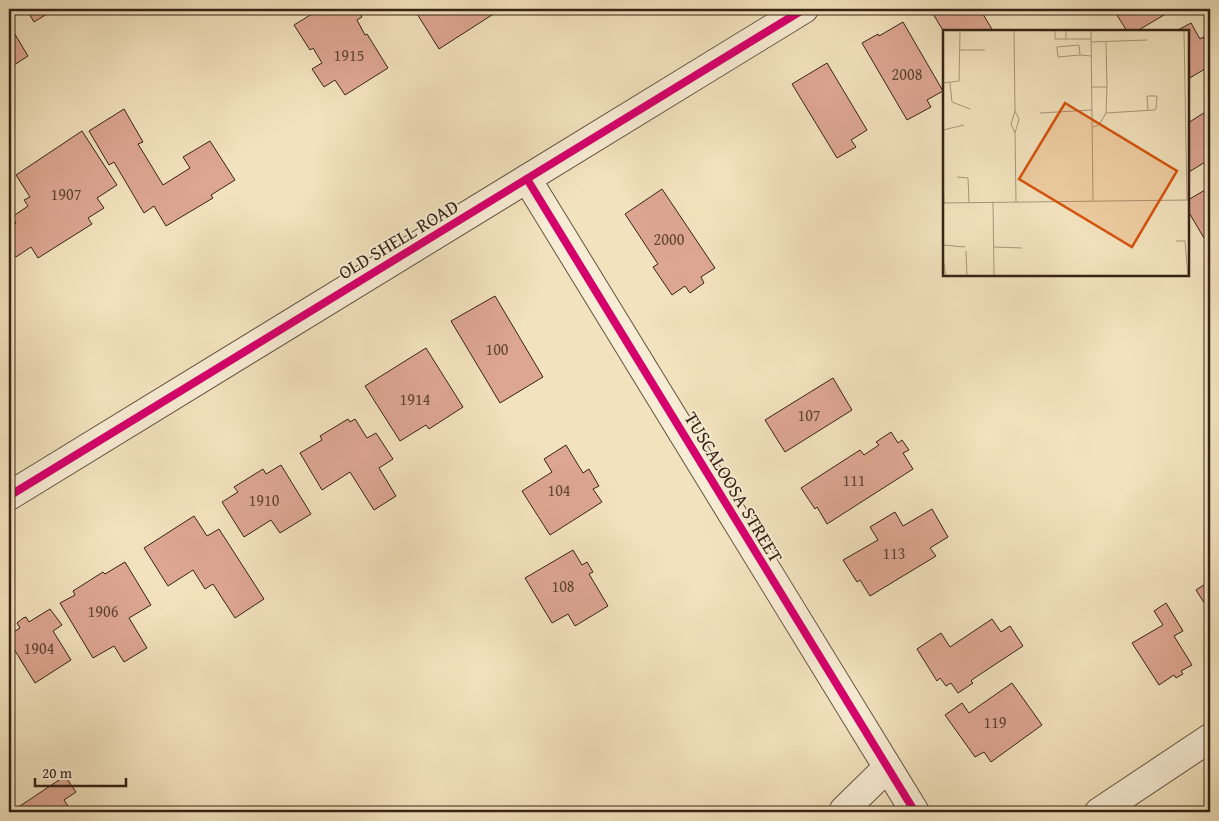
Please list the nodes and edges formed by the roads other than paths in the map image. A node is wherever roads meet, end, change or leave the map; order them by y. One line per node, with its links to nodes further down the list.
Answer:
1 (804, 9): 2 (street, OLD SHELL ROAD)
2 (527, 179): 3 (street, OLD SHELL ROAD); 5 (street, TUSCALOOSA STREET)
3 (9, 496)
4 (1210, 738): 8 (street)
5 (887, 768): 6 (street); 7 (street, TUSCALOOSA STREET)
6 (844, 812)
7 (915, 812)
8 (1099, 812)

